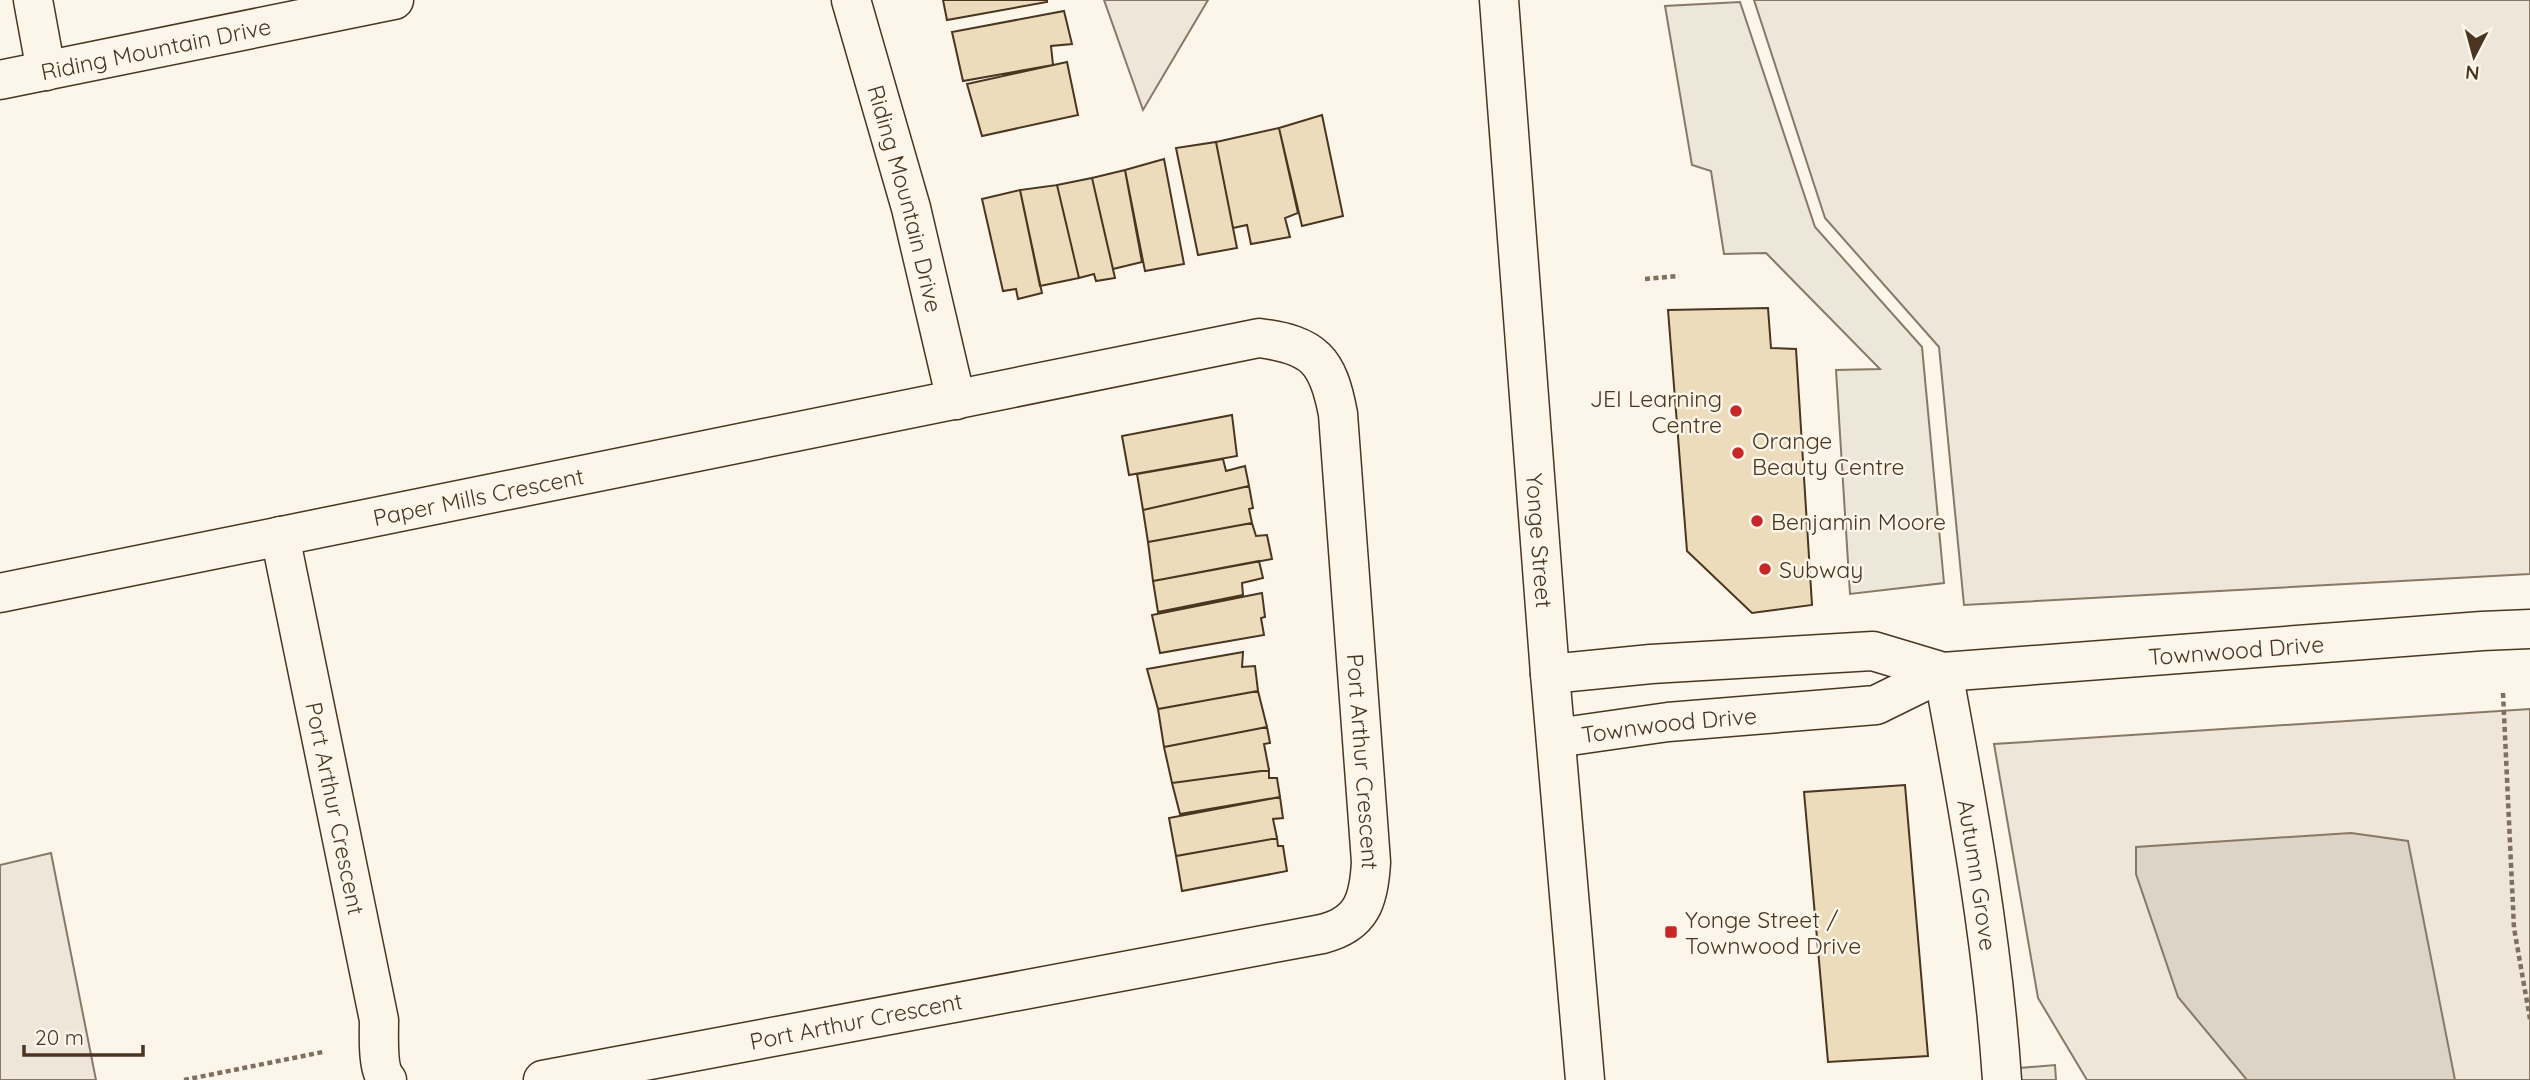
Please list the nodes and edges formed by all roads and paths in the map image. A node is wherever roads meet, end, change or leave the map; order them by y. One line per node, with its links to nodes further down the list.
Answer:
1 (33, 0): 5 (street)
2 (394, 0): 5 (street, Riding Mountain Drive)
3 (851, 0): 9 (street, Riding Mountain Drive)
4 (1499, 0): 14 (street, Yonge Street)
5 (46, 71): 6 (street, Riding Mountain Drive)
6 (0, 80)
7 (1679, 276): 8 (path)
8 (1646, 279)
9 (956, 400): 10 (street, Paper Mills Crescent); 21 (street, Port Arthur Crescent)
10 (280, 536): 11 (street, Paper Mills Crescent); 20 (street, Port Arthur Crescent)
11 (0, 593)
12 (2530, 629): 13 (street, Townwood Drive)
13 (1943, 671): 14 (street, Townwood Drive); 16 (street, Townwood Drive); 23 (street, Autumn Grove)
14 (1550, 674): 16 (street, Yonge Street)
15 (2503, 693): 17 (path)
16 (1556, 738): 22 (street, Yonge Street)
17 (2530, 1019)
18 (323, 1052): 19 (path)
19 (184, 1080)
20 (387, 1080)
21 (543, 1080)
22 (1585, 1080)
23 (2002, 1080)

